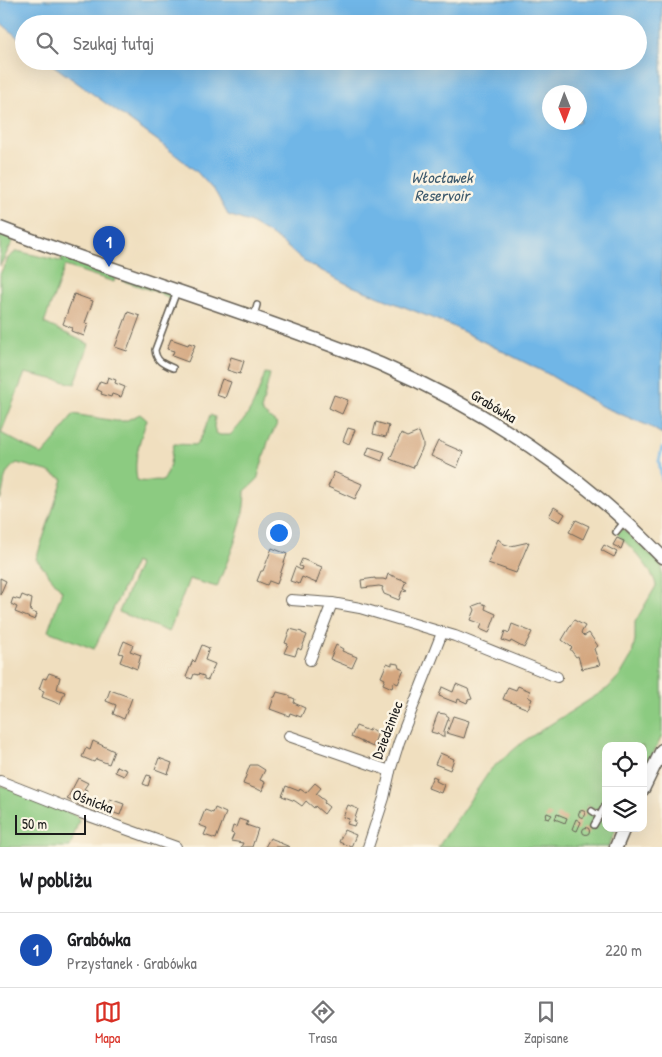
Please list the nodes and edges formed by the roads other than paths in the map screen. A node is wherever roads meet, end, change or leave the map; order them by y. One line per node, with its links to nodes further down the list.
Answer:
1 (0, 228): 2 (street, Grabówka)
2 (177, 290): 3 (lane); 4 (street, Grabówka)
3 (173, 368)
4 (625, 521): 5 (lane); 6 (street, Grabówka)
5 (616, 532)
6 (662, 557)
7 (291, 600): 8 (street)
8 (332, 604): 9 (street); 10 (street)
9 (442, 633): 11 (street); 14 (street, Dziedziniec)
10 (310, 660)
11 (557, 677)
12 (290, 736): 14 (street, Dziedziniec)
13 (662, 750): 15 (street)
14 (390, 771): 23 (street)
15 (647, 779)
16 (0, 780): 22 (street, Ośnicka)
17 (602, 810): 19 (lane)
18 (592, 811): 19 (lane)
19 (598, 815): 20 (lane)
20 (594, 825)
21 (622, 832): 24 (street)
22 (176, 847)
23 (368, 847)
24 (616, 847)

